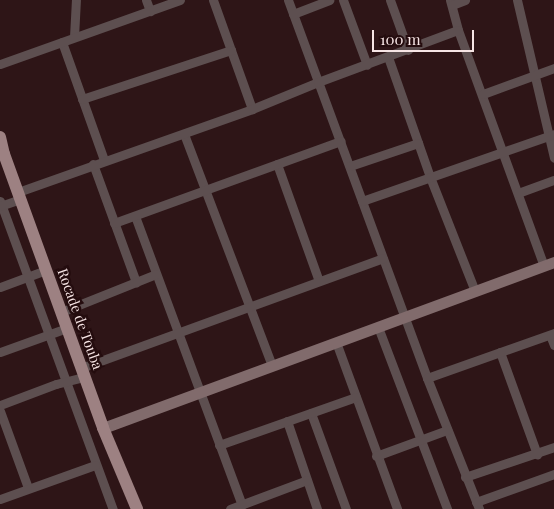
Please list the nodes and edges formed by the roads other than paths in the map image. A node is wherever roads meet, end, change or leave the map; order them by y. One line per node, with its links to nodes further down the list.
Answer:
1 (76, 0): 15 (street)
2 (146, 0): 12 (street)
3 (180, 0): 12 (street)
4 (213, 0): 17 (street)
5 (288, 0): 13 (street)
6 (329, 0): 13 (street)
7 (343, 0): 21 (street)
8 (390, 0): 18 (street)
9 (465, 0): 11 (street)
10 (517, 0): 23 (street)
11 (451, 3): 14 (street)
12 (150, 11): 15 (street)
13 (293, 14): 24 (street)
14 (458, 30): 18 (street); 25 (street)
15 (74, 38): 16 (street)
16 (62, 42): 20 (street); 26 (street)
17 (231, 50): 26 (street); 27 (street)
18 (408, 50): 19 (street)
19 (388, 57): 21 (street); 32 (street)
20 (0, 64)
21 (366, 65): 24 (street)
22 (554, 68): 23 (street)
23 (535, 75): 25 (street); 29 (street)
24 (318, 82): 27 (street); 31 (street)
25 (483, 94): 33 (street)
26 (82, 99): 35 (street)
27 (252, 109): 28 (street)
28 (184, 134): 35 (street); 41 (street)
29 (551, 134): 33 (street); 34 (street)
30 (0, 137): 43 (main road, Rocade de Touba)
31 (341, 141): 37 (street); 38 (street)
32 (418, 143): 38 (street); 39 (street)
33 (503, 151): 39 (street); 42 (street)
34 (554, 158)
35 (104, 160): 36 (street)
36 (93, 164): 43 (street); 47 (street)
37 (277, 164): 41 (street); 53 (street)
38 (350, 166): 44 (street)
39 (430, 177): 44 (street); 56 (street)
40 (554, 180): 42 (street)
41 (206, 190): 46 (street); 57 (street)
42 (518, 193): 49 (street)
43 (19, 196): 45 (street); 50 (main road, Rocade de Touba)
44 (362, 201): 48 (street)
45 (0, 204): 52 (street)
46 (134, 216): 47 (street); 51 (street)
47 (114, 223): 54 (street)
48 (383, 258): 53 (street); 59 (street)
49 (549, 264): 56 (street)
50 (46, 270): 52 (street); 58 (main road, Rocade de Touba)
51 (156, 274): 54 (street); 62 (street)
52 (26, 277): 55 (street); 64 (street)
53 (319, 281): 57 (street)
54 (136, 282): 58 (street)
55 (0, 287)
56 (475, 291): 59 (street)
57 (249, 306): 62 (street); 69 (street)
58 (61, 312): 61 (main road, Rocade de Touba)
59 (404, 317): 60 (street); 71 (street)
60 (378, 327): 65 (street); 81 (street)
61 (67, 328): 64 (street); 70 (main road, Rocade de Touba)
62 (178, 333): 70 (street); 73 (street)
63 (552, 334): 66 (street); 68 (street)
64 (48, 335): 67 (street); 72 (street)
65 (336, 342): 69 (street); 74 (street)
66 (554, 345)
67 (0, 352)
68 (500, 352): 71 (street); 84 (street)
69 (272, 366): 73 (street)
70 (83, 372): 72 (street); 79 (main road, Rocade de Touba)
71 (427, 378): 80 (street)
72 (65, 381): 75 (street); 86 (street)
73 (200, 392): 79 (street); 82 (street)
74 (356, 397): 77 (street); 85 (street)
75 (0, 405)
76 (0, 411): 90 (street)
77 (311, 413): 78 (street); 98 (street)
78 (287, 421): 82 (street); 89 (street)
79 (103, 428): 95 (main road, Rocade de Touba)
80 (447, 430): 81 (street); 88 (street)
81 (422, 439): 85 (street); 100 (street)
82 (220, 445): 92 (street)
83 (554, 447): 84 (street)
84 (537, 454): 88 (street)
85 (376, 456): 99 (street)
86 (95, 465): 90 (street); 94 (street)
87 (554, 474): 93 (street)
88 (466, 478): 93 (street)
89 (307, 480): 92 (street); 97 (street)
90 (28, 488): 91 (street)
91 (0, 499)
92 (242, 505): 96 (street)
93 (478, 506)
94 (113, 509)
95 (137, 509)
96 (230, 509)
97 (318, 509)
98 (346, 509)
99 (397, 509)
100 (447, 509)

